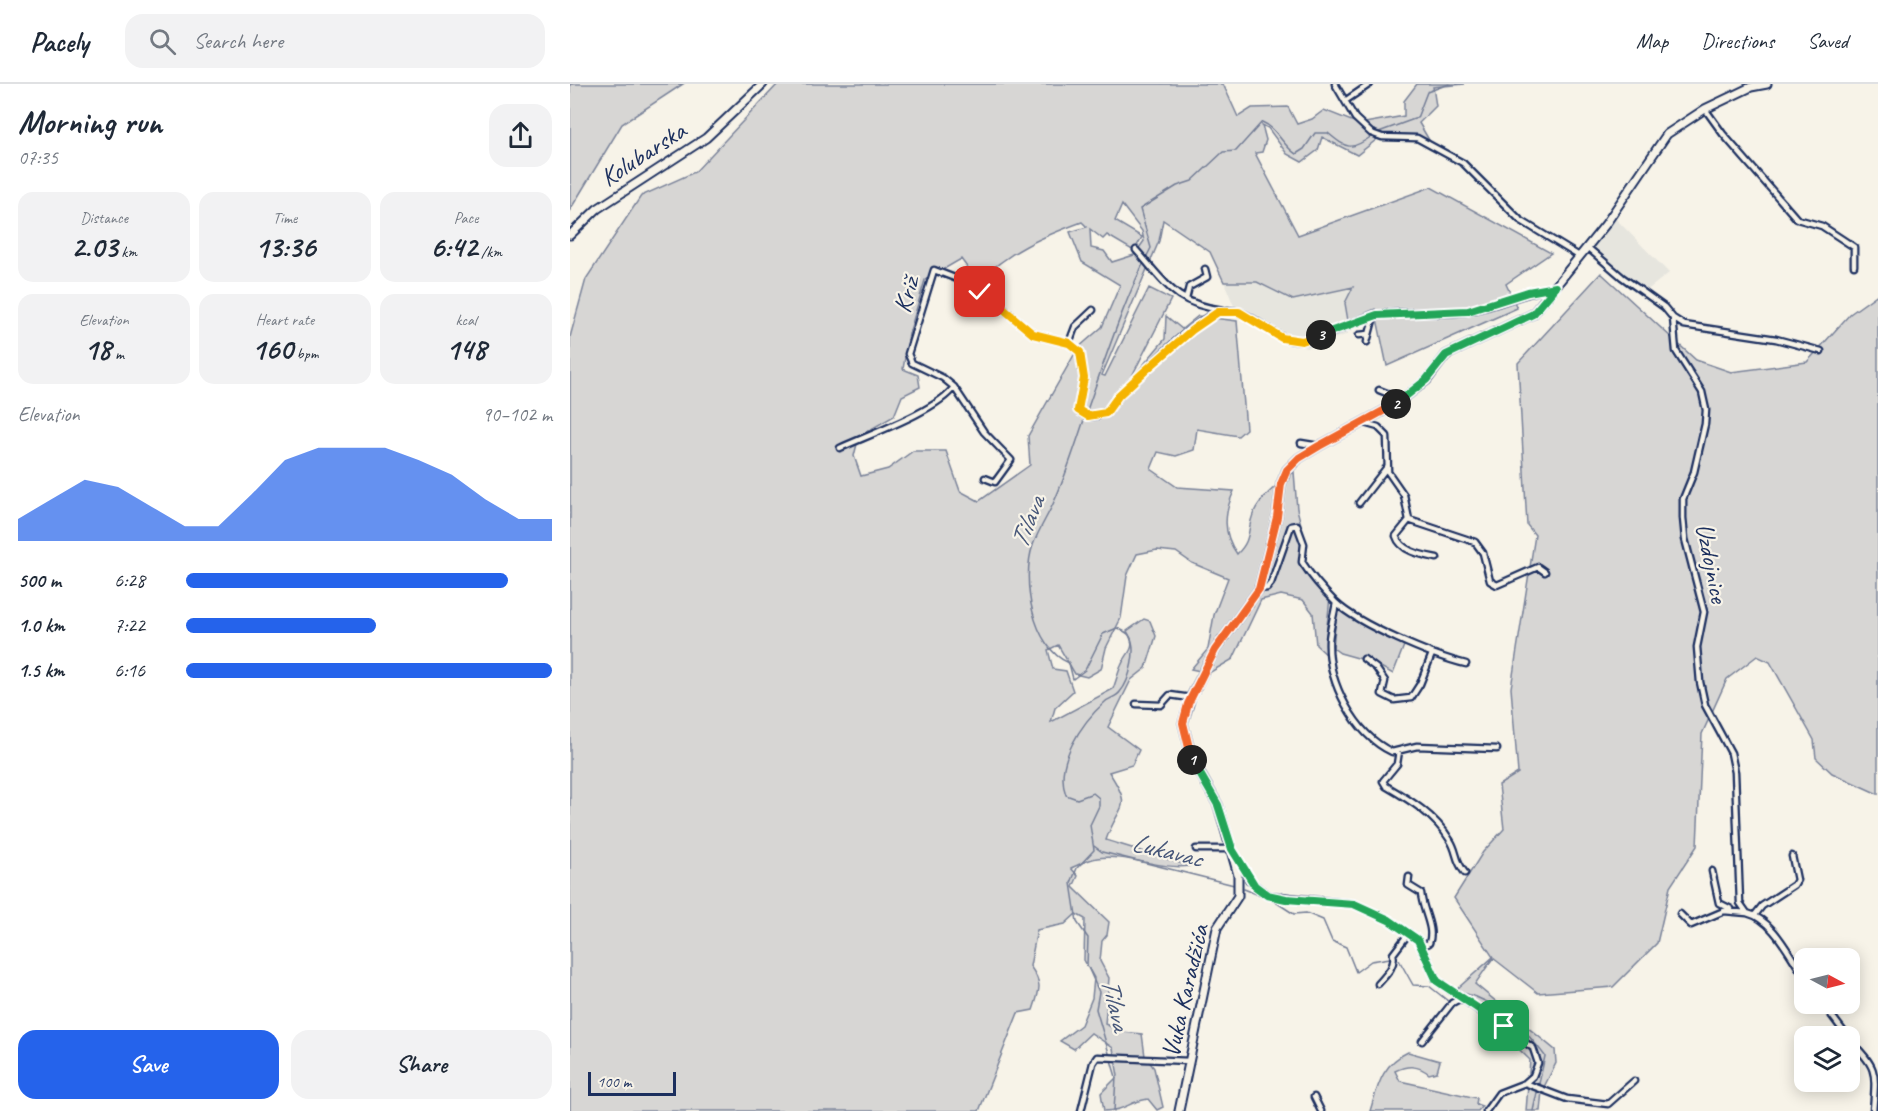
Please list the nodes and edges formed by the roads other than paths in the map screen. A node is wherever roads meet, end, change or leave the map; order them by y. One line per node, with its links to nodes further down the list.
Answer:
1 (763, 84): 7 (street, Kolubarska)
2 (1335, 84): 5 (street)
3 (1370, 84): 5 (street)
4 (1767, 84): 6 (street, Vuka Karadžića)
5 (1345, 100): 10 (street)
6 (1705, 109): 8 (street, Vuka Karadžića); 11 (street)
7 (570, 235)
8 (1587, 247): 10 (street, Vuka Karadžića); 18 (street)
9 (1136, 249): 14 (street)
10 (1579, 256): 13 (street, Vuka Karadžića)
11 (1854, 266)
12 (1205, 269): 14 (street)
13 (1556, 287): 17 (street); 26 (street, Vuka Karadžića)
14 (1186, 299): 16 (street)
15 (1093, 310): 22 (street)
16 (1229, 310): 17 (street); 22 (street)
17 (1374, 316): 19 (street)
18 (1673, 318): 23 (street); 53 (street, Uzdojnice)
19 (1369, 334): 20 (street); 21 (street)
20 (1359, 335)
21 (1367, 342)
22 (1069, 343): 24 (street, Križ)
23 (1821, 351)
24 (954, 387): 30 (street); 32 (street, Križ)
25 (1378, 390): 26 (street)
26 (1402, 399): 27 (street, Vuka Karadžića)
27 (1365, 423): 29 (street, Vuka Karadžića); 31 (street)
28 (1301, 443): 29 (street)
29 (1319, 446): 37 (street, Vuka Karadžića)
30 (840, 448)
31 (1387, 467): 33 (street); 34 (street)
32 (985, 478)
33 (1359, 503)
34 (1409, 520): 35 (street); 36 (street)
35 (1437, 558)
36 (1545, 572)
37 (1259, 589): 38 (street, Vuka Karadžića); 42 (street, Vuka Karadžića)
38 (1336, 603): 39 (street, Vuka Karadžića); 45 (street)
39 (1432, 654): 40 (street); 41 (street, Vuka Karadžića)
40 (1364, 659)
41 (1466, 663)
42 (1191, 698): 43 (street); 47 (street, Vuka Karadžića)
43 (1136, 704)
44 (1497, 749): 45 (street)
45 (1400, 751): 50 (street)
46 (1196, 849): 47 (street)
47 (1232, 849): 56 (street, Vuka Karadžića); 63 (street, Vuka Karadžića)
48 (1792, 856): 55 (street)
49 (1712, 871): 52 (street)
50 (1465, 873)
51 (1409, 877): 57 (street)
52 (1733, 910): 53 (street); 54 (street)
53 (1747, 913): 55 (street)
54 (1680, 914)
55 (1755, 915): 58 (street)
56 (1409, 933): 57 (street, Vuka Karadžića); 59 (street)
57 (1422, 946): 60 (street, Vuka Karadžića)
58 (1794, 961)
59 (1378, 984)
60 (1461, 998): 61 (street); 65 (street, Vuka Karadžića)
61 (1422, 1041)
62 (1860, 1050): 71 (street)
63 (1189, 1061): 67 (street); 68 (street, Vuka Karadžića)
64 (1634, 1081): 65 (street)
65 (1525, 1083): 70 (street)
66 (1314, 1096): 69 (street)
67 (1081, 1111)
68 (1179, 1111)
69 (1321, 1111)
70 (1486, 1111)
71 (1873, 1111)

